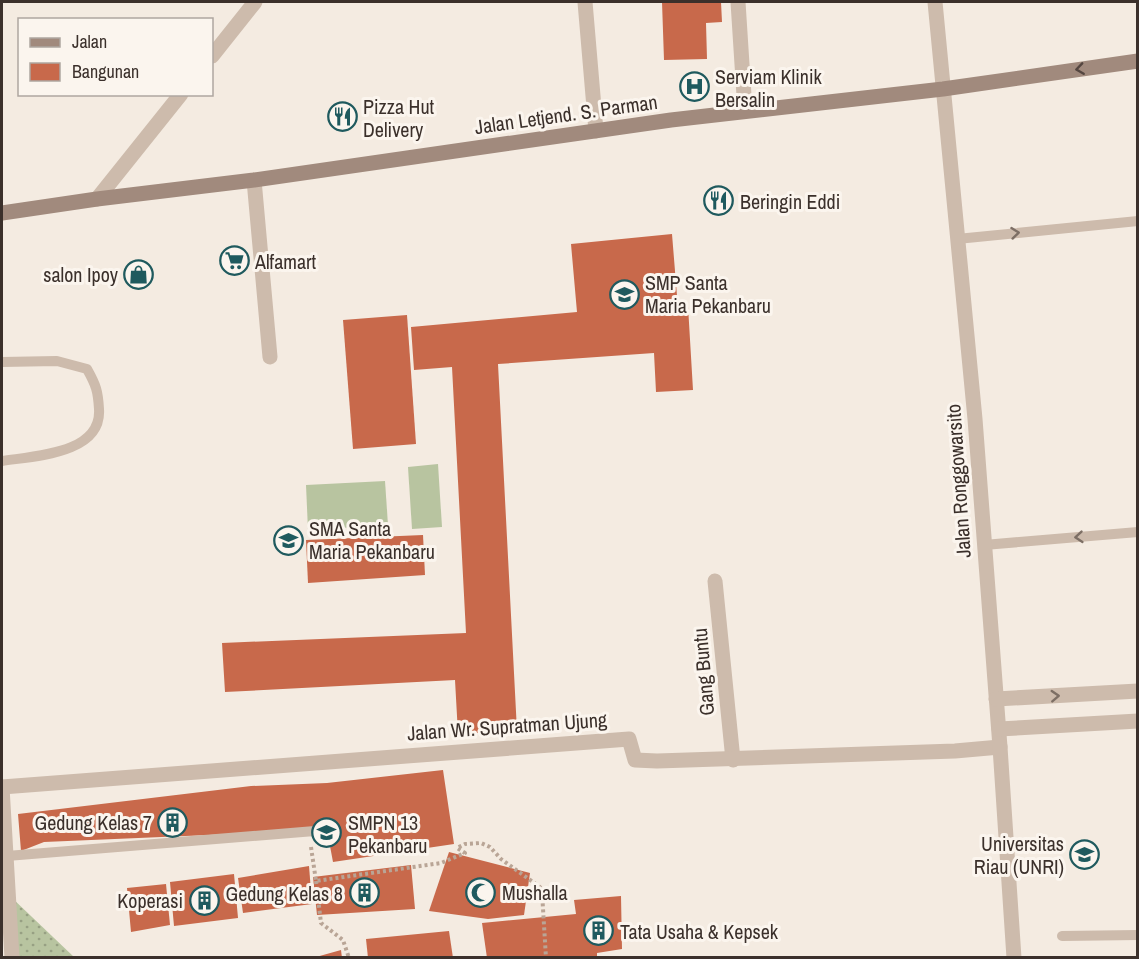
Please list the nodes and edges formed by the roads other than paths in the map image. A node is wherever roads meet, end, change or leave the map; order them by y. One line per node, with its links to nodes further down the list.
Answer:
1 (255, 2): 5 (street)
2 (585, 2): 10 (street)
3 (738, 2): 9 (street)
4 (935, 2): 7 (street, Jalan Ronggowarsito)
5 (213, 55)
6 (1137, 61): 7 (main road, Jalan Letjend. S. Parman, one-way to 7)
7 (943, 89): 9 (main road, Jalan Letjend. S. Parman); 15 (street, Jalan Ronggowarsito)
8 (179, 96): 12 (street)
9 (745, 111): 10 (main road, Jalan Letjend. S. Parman)
10 (596, 131): 11 (main road, Jalan Letjend. S. Parman)
11 (254, 180): 12 (main road, Jalan Letjend. S. Parman); 16 (street)
12 (97, 199): 13 (main road, Jalan Letjend. S. Parman)
13 (2, 213)
14 (1137, 221): 15 (lane, one-way to 14)
15 (957, 239): 20 (street, Jalan Ronggowarsito)
16 (270, 357)
17 (2, 362): 18 (lane)
18 (2, 461)
19 (1137, 532): 20 (lane, one-way to 20)
20 (984, 544): 23 (street, Jalan Ronggowarsito)
21 (716, 581): 27 (street, Gang Buntu)
22 (1137, 691): 23 (street, one-way to 22)
23 (996, 699): 25 (street, Jalan Ronggowarsito)
24 (1137, 721): 25 (street)
25 (999, 729): 26 (street, Jalan Ronggowarsito)
26 (1000, 747): 27 (street, Jalan Wr. Supratman Ujung); 34 (street, Jalan Ronggowarsito)
27 (732, 760): 28 (street, Jalan Wr. Supratman Ujung)
28 (2, 787): 30 (street)
29 (327, 830): 30 (lane)
30 (7, 856): 33 (street)
31 (1137, 935): 32 (lane)
32 (1062, 936)
33 (12, 957)
34 (1014, 957)

